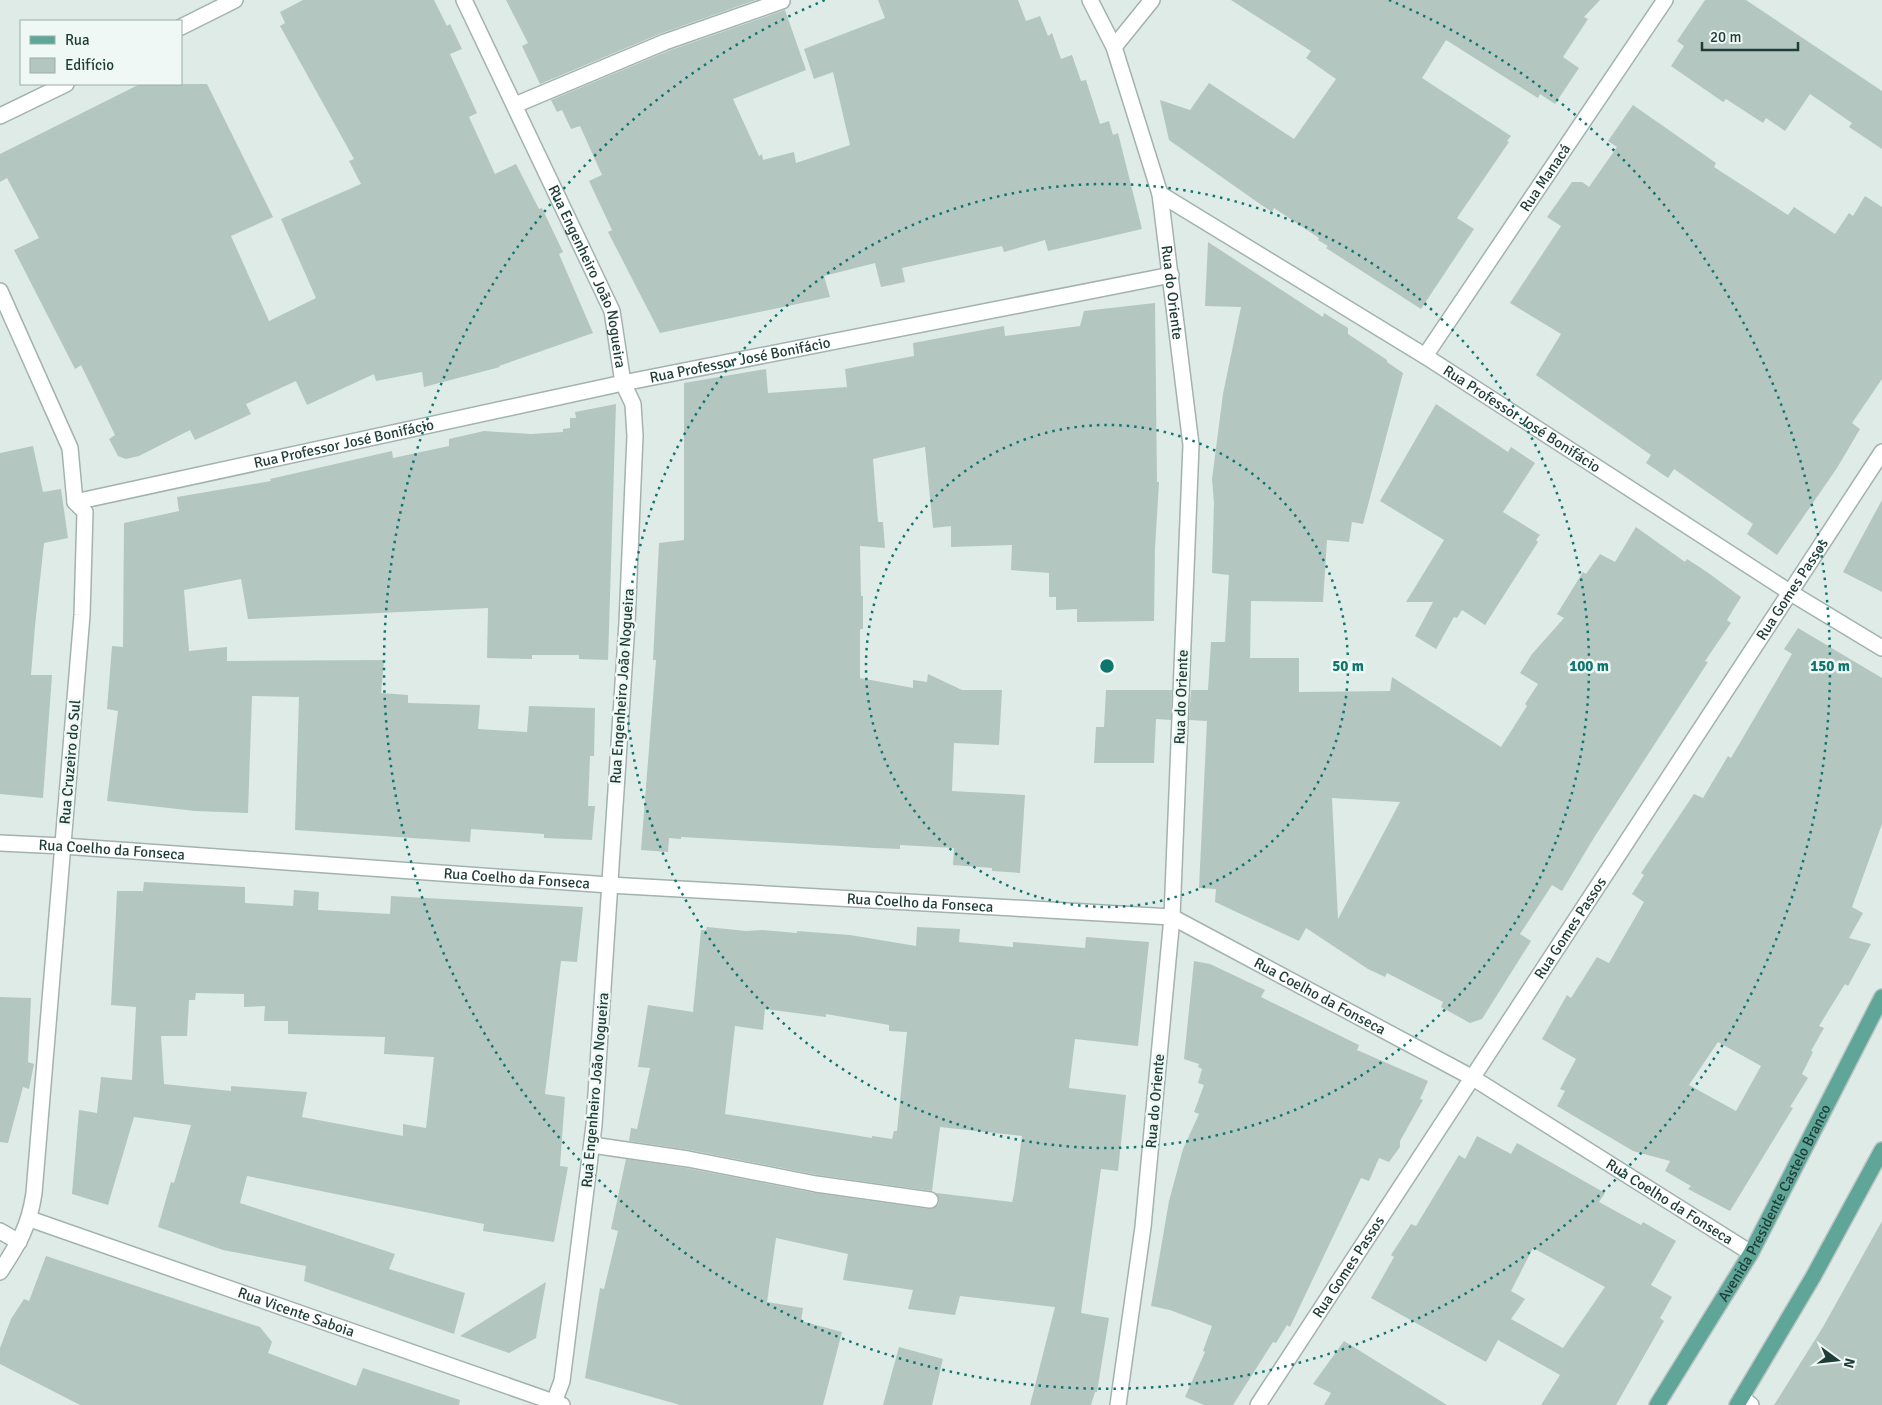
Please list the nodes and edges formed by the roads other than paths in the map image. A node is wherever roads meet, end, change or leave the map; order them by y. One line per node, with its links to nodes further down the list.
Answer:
1 (235, 0): 7 (street)
2 (464, 0): 10 (street, Rua Engenheiro João Nogueira)
3 (1090, 0): 8 (street, Rua do Oriente)
4 (1152, 0): 8 (street)
5 (1665, 0): 15 (street, Rua Manacá)
6 (782, 1): 10 (street)
7 (182, 26)
8 (1114, 47): 12 (street, Rua do Oriente)
9 (64, 85): 11 (street)
10 (515, 105): 16 (street, Rua Engenheiro João Nogueira)
11 (0, 116)
12 (1160, 194): 13 (street, Rua do Oriente); 15 (street, Rua Professor José Bonifácio)
13 (1171, 275): 16 (street, Rua Professor José Bonifácio); 24 (street, Rua do Oriente)
14 (0, 290): 18 (street, Rua Cruzeiro do Sul)
15 (1425, 356): 19 (street, Rua Professor José Bonifácio)
16 (623, 383): 18 (street, Rua Professor José Bonifácio); 23 (street, Rua Engenheiro João Nogueira)
17 (1882, 452): 19 (street, Rua Gomes Passos)
18 (75, 502): 22 (street, Rua Cruzeiro do Sul)
19 (1791, 593): 20 (street, Rua Professor José Bonifácio); 26 (street, Rua Gomes Passos)
20 (1882, 648)
21 (0, 843): 22 (street, Rua Coelho da Fonseca)
22 (63, 846): 23 (street, Rua Coelho da Fonseca); 30 (street, Rua Cruzeiro do Sul)
23 (609, 885): 24 (street, Rua Coelho da Fonseca); 27 (street, Rua Engenheiro João Nogueira)
24 (1172, 917): 26 (street, Rua Coelho da Fonseca); 38 (street, Rua do Oriente)
25 (1882, 997): 33 (main road, Avenida Presidente Castelo Branco)
26 (1473, 1078): 33 (street, Rua Coelho da Fonseca); 37 (street, Rua Gomes Passos)
27 (592, 1145): 29 (street); 36 (street, Rua Engenheiro João Nogueira)
28 (1882, 1150): 35 (main road)
29 (930, 1200)
30 (30, 1219): 32 (street, Rua Cruzeiro do Sul); 36 (street, Rua Vicente Saboia)
31 (0, 1231): 32 (street)
32 (19, 1242): 34 (street, Rua Cruzeiro do Sul)
33 (1751, 1253): 39 (main road, Avenida Presidente Castelo Branco)
34 (0, 1272)
35 (1743, 1403)
36 (557, 1404)
37 (1263, 1404)
38 (1118, 1405)
39 (1657, 1405)

